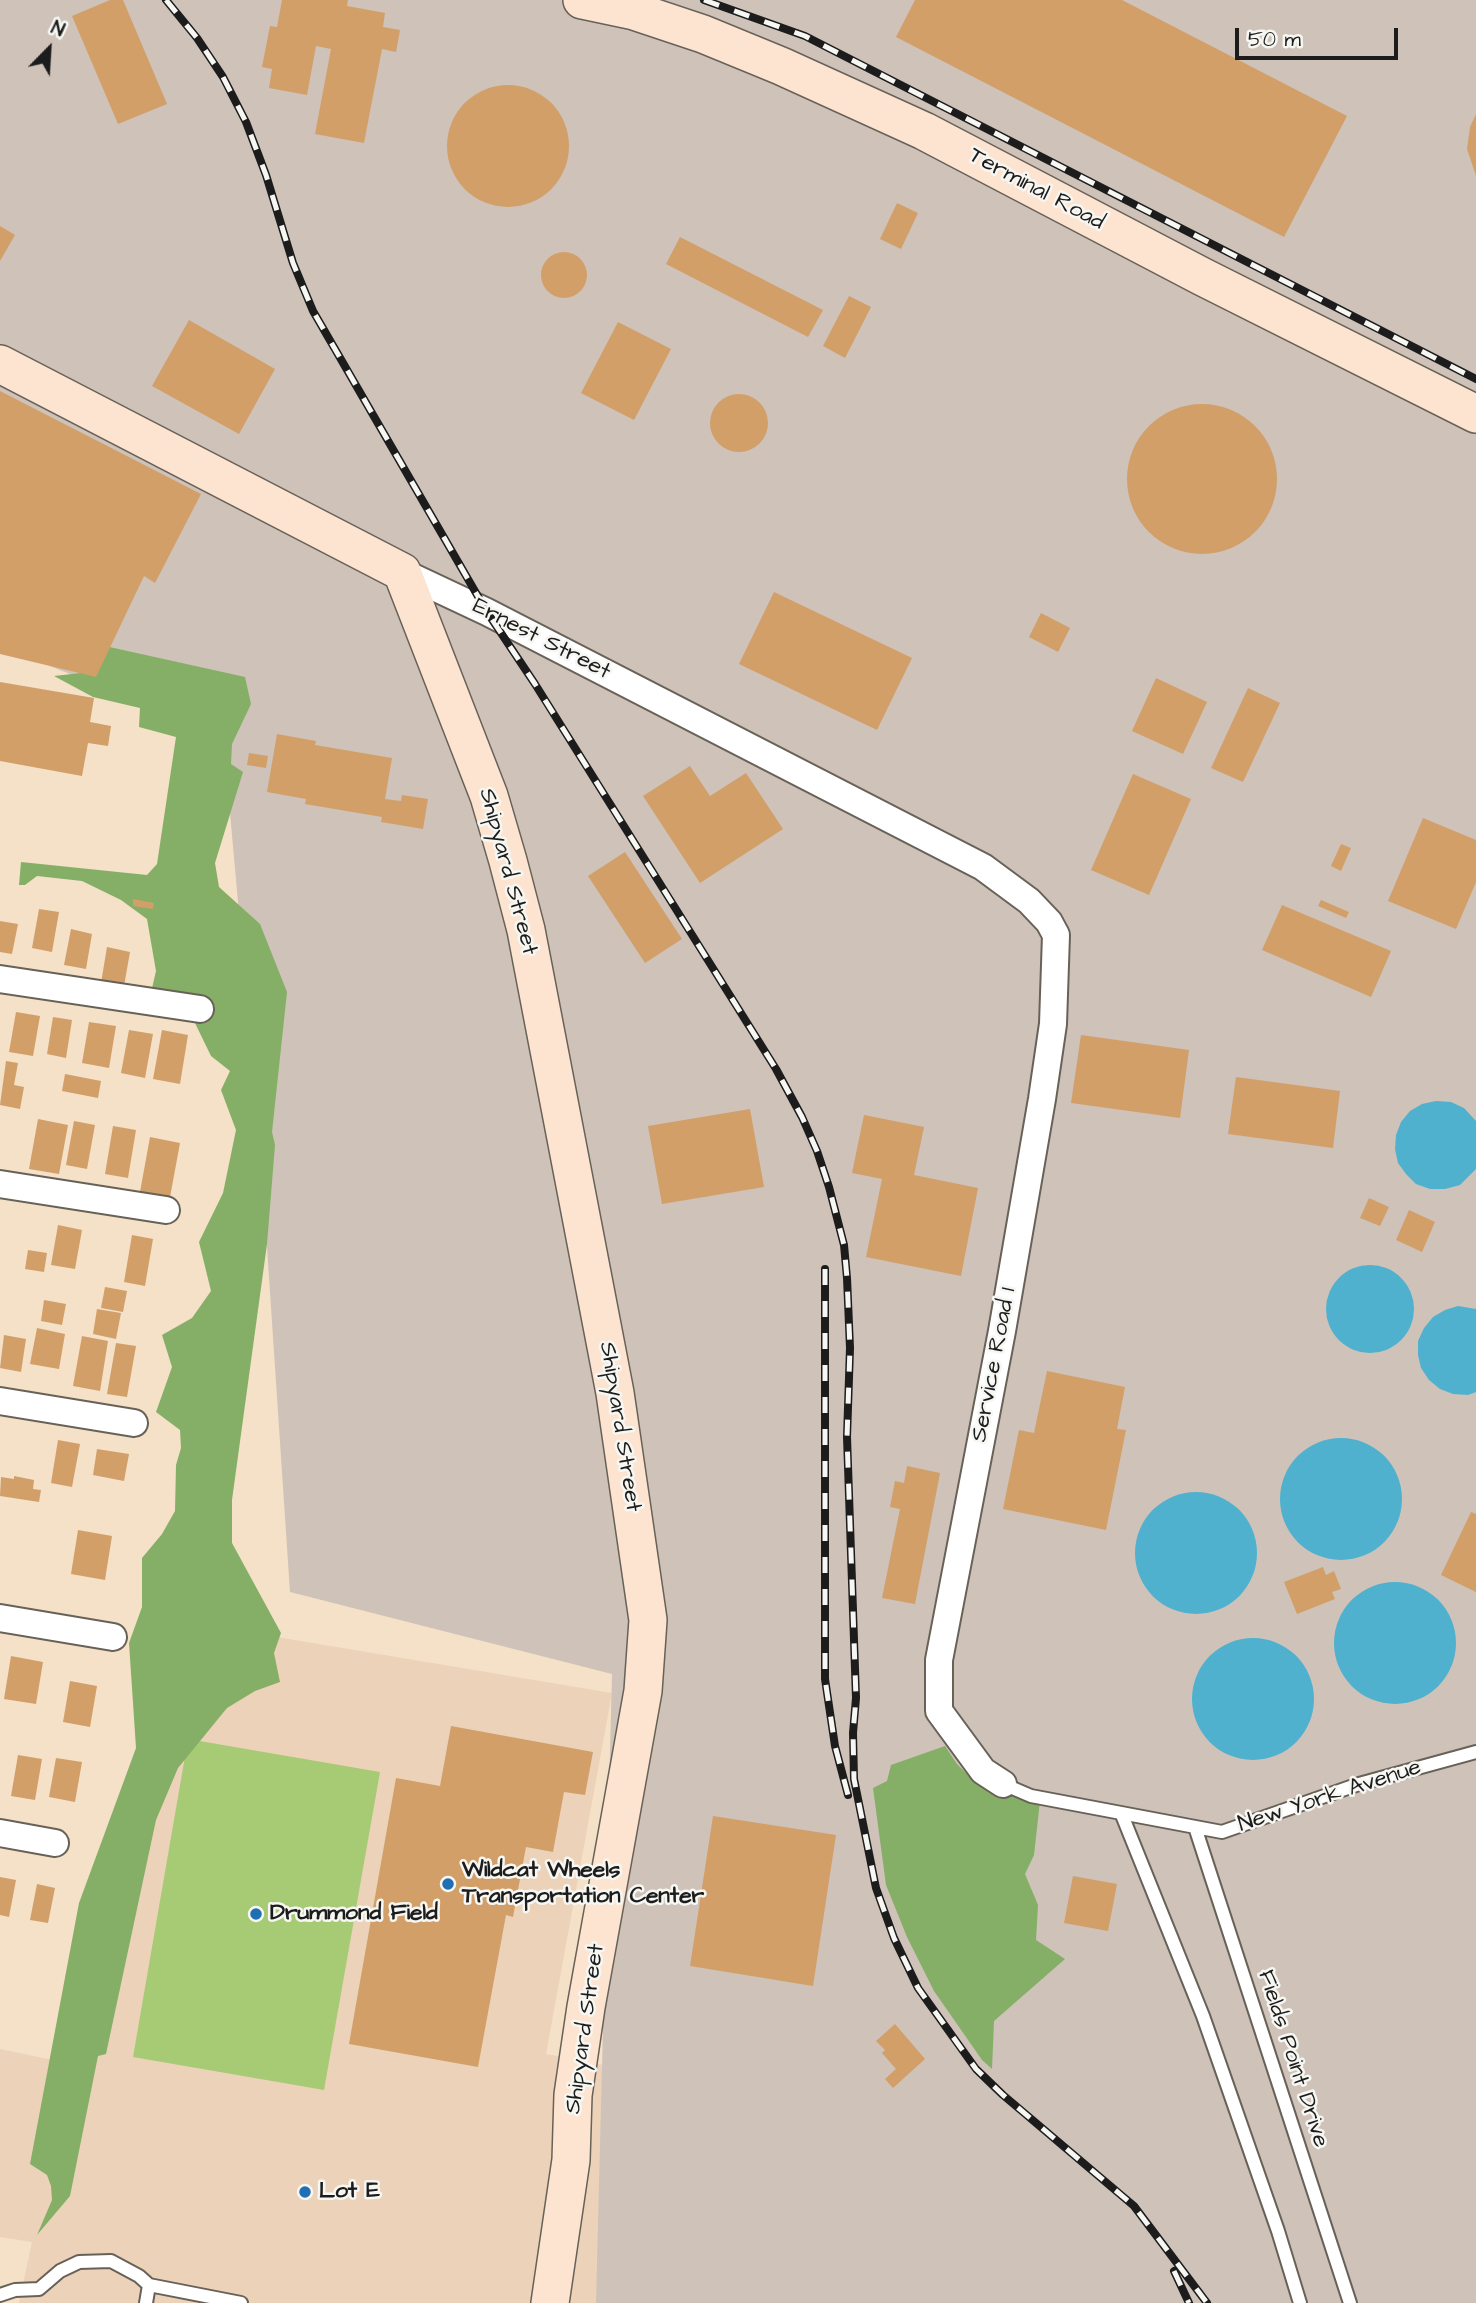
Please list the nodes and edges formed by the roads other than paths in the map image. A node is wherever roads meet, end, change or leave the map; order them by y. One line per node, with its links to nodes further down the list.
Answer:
1 (582, 0): 3 (street, Terminal Road)
2 (0, 364): 4 (street, Ernest Street)
3 (1476, 414)
4 (402, 572): 5 (street, Ernest Street); 24 (street, Shipyard Street)
5 (1057, 944): 15 (street, Service Road 1)
6 (0, 979): 7 (street)
7 (200, 1009)
8 (0, 1184): 9 (street)
9 (166, 1210)
10 (0, 1401): 11 (street)
11 (134, 1423)
12 (0, 1618): 13 (street)
13 (113, 1637)
14 (1476, 1752): 17 (lane, New York Avenue)
15 (993, 1777): 16 (lane, New York Avenue)
16 (1122, 1815): 17 (lane, New York Avenue); 25 (lane)
17 (1195, 1827): 26 (lane, Fields Point Drive)
18 (0, 1833): 19 (street)
19 (55, 1843)
20 (149, 2285): 21 (lane); 22 (lane); 23 (lane)
21 (0, 2295)
22 (146, 2303)
23 (241, 2303)
24 (550, 2303)
25 (1300, 2303)
26 (1350, 2303)

